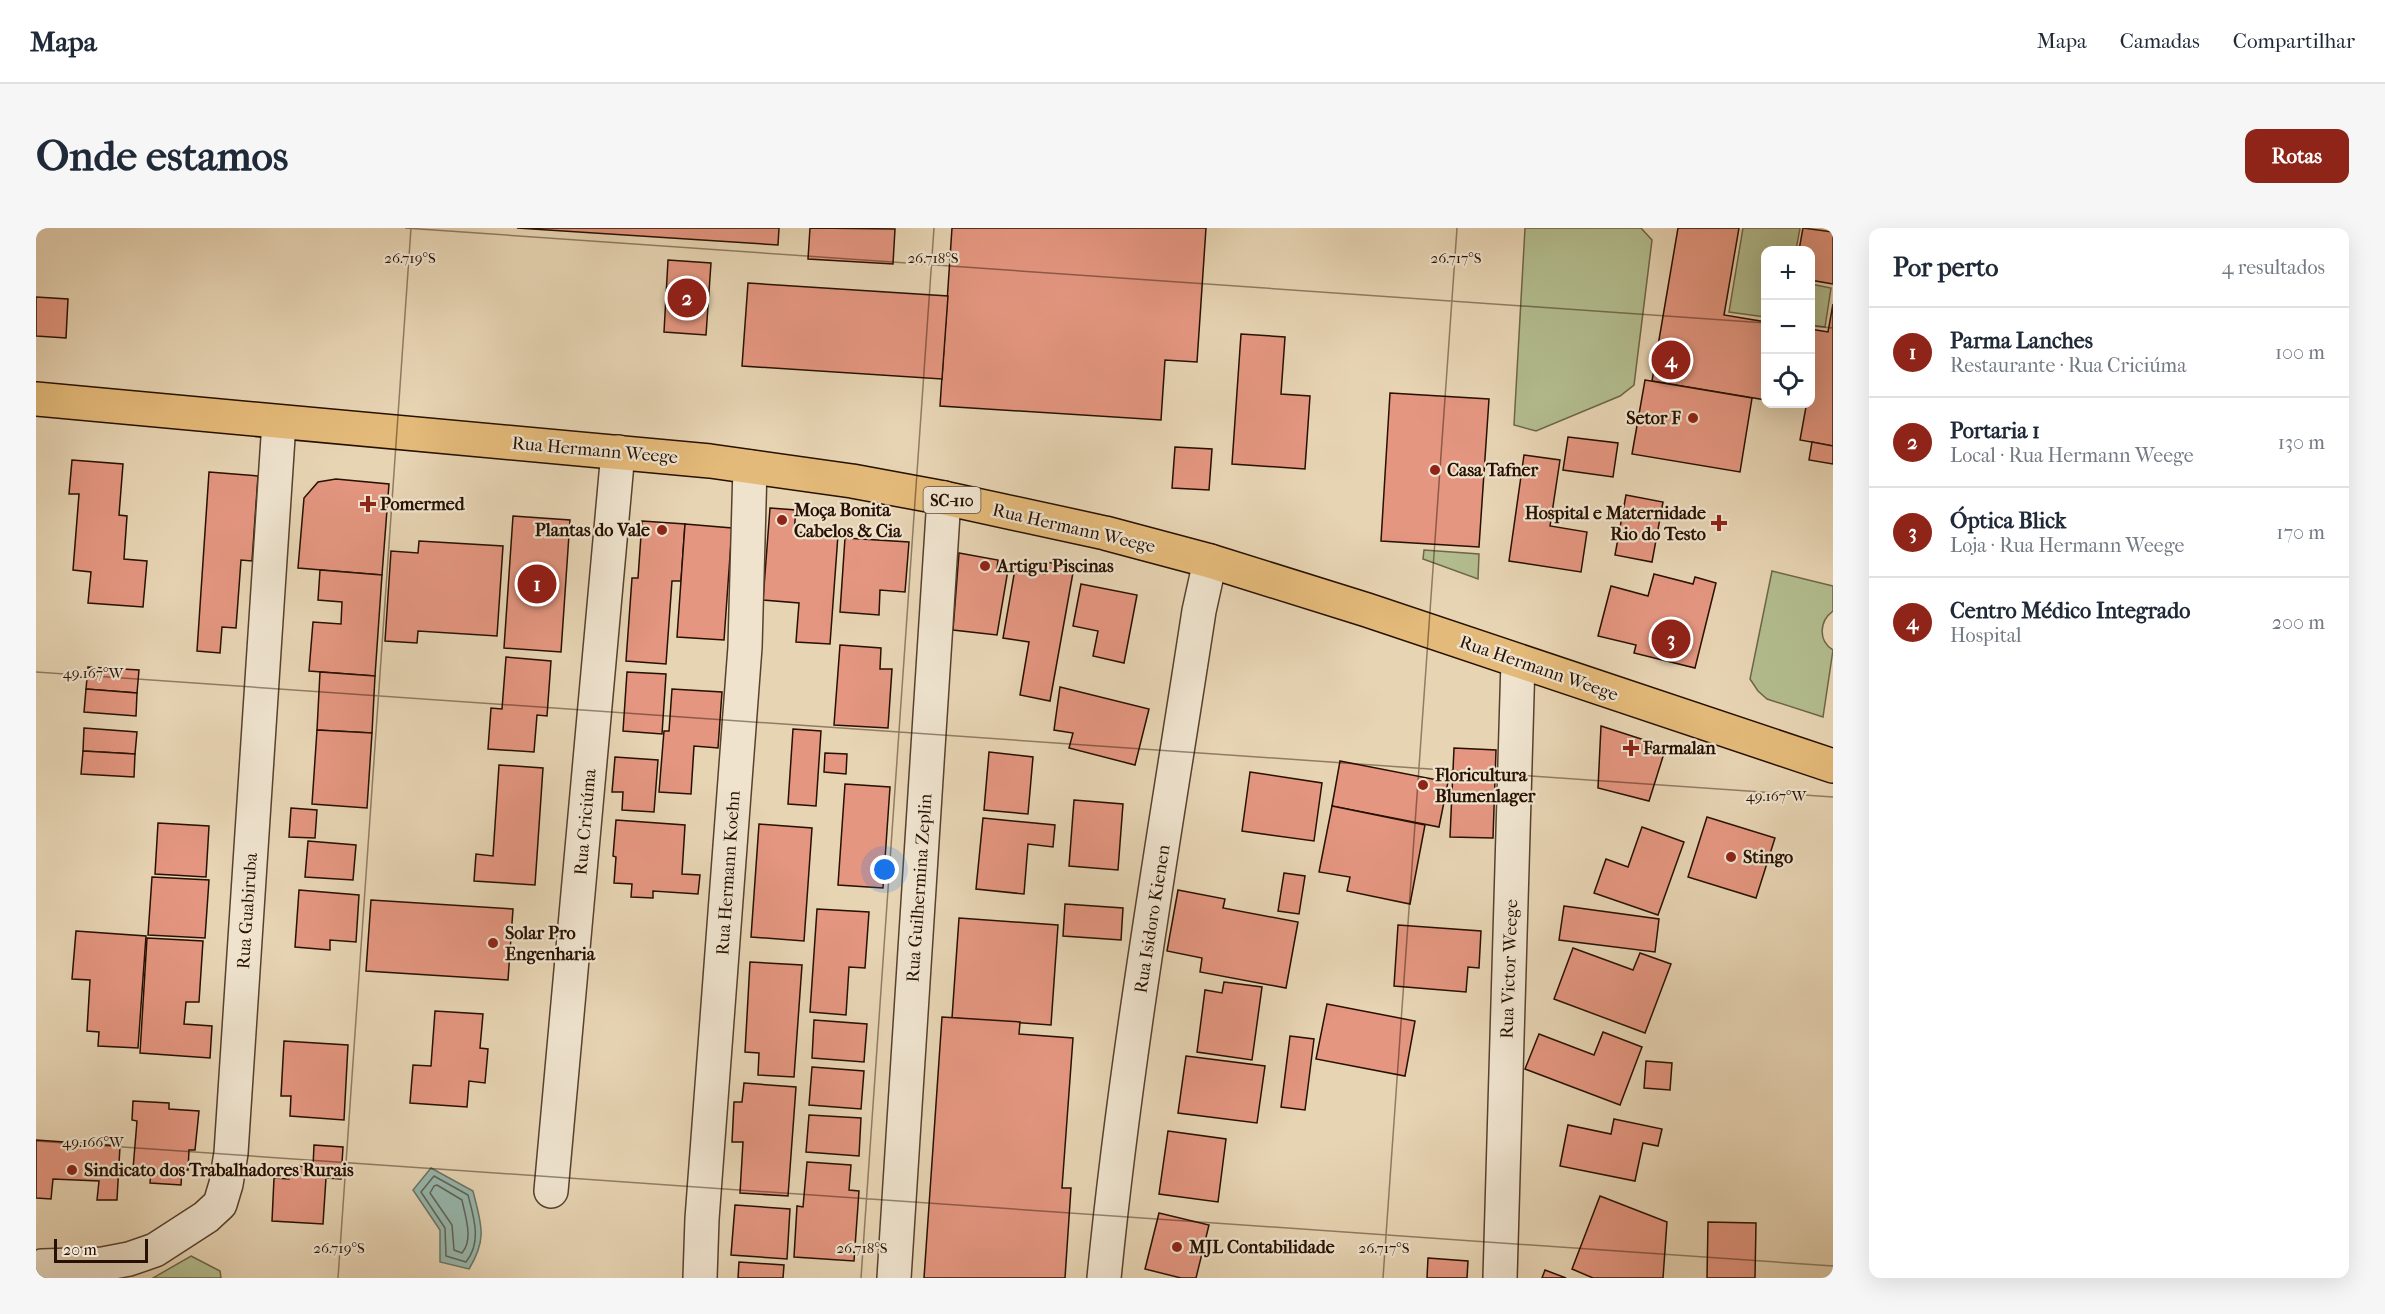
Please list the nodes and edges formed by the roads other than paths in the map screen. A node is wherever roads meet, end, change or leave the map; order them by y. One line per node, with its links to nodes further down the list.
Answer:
1 (36, 399): 2 (main road, Rua Hermann Weege / SC-110)
2 (279, 422): 3 (main road, Rua Hermann Weege / SC-110); 10 (street, Rua Guabiruba)
3 (618, 452): 4 (main road, Rua Hermann Weege / SC-110); 9 (street, Rua Criciúma)
4 (750, 467): 5 (main road, Rua Hermann Weege / SC-110); 11 (street, Rua Hermann Koehn)
5 (944, 498): 6 (main road, Rua Hermann Weege / SC-110); 12 (street, Rua Guilhermina Zeplin)
6 (1210, 561): 7 (main road, Rua Hermann Weege / SC-110); 13 (street, Rua Isidoro Kienen)
7 (1518, 661): 8 (main road, Rua Hermann Weege / SC-110); 14 (street, Rua Victor Weege)
8 (1833, 766)
9 (551, 1191)
10 (42, 1266)
11 (700, 1278)
12 (894, 1278)
13 (1104, 1278)
14 (1500, 1278)

